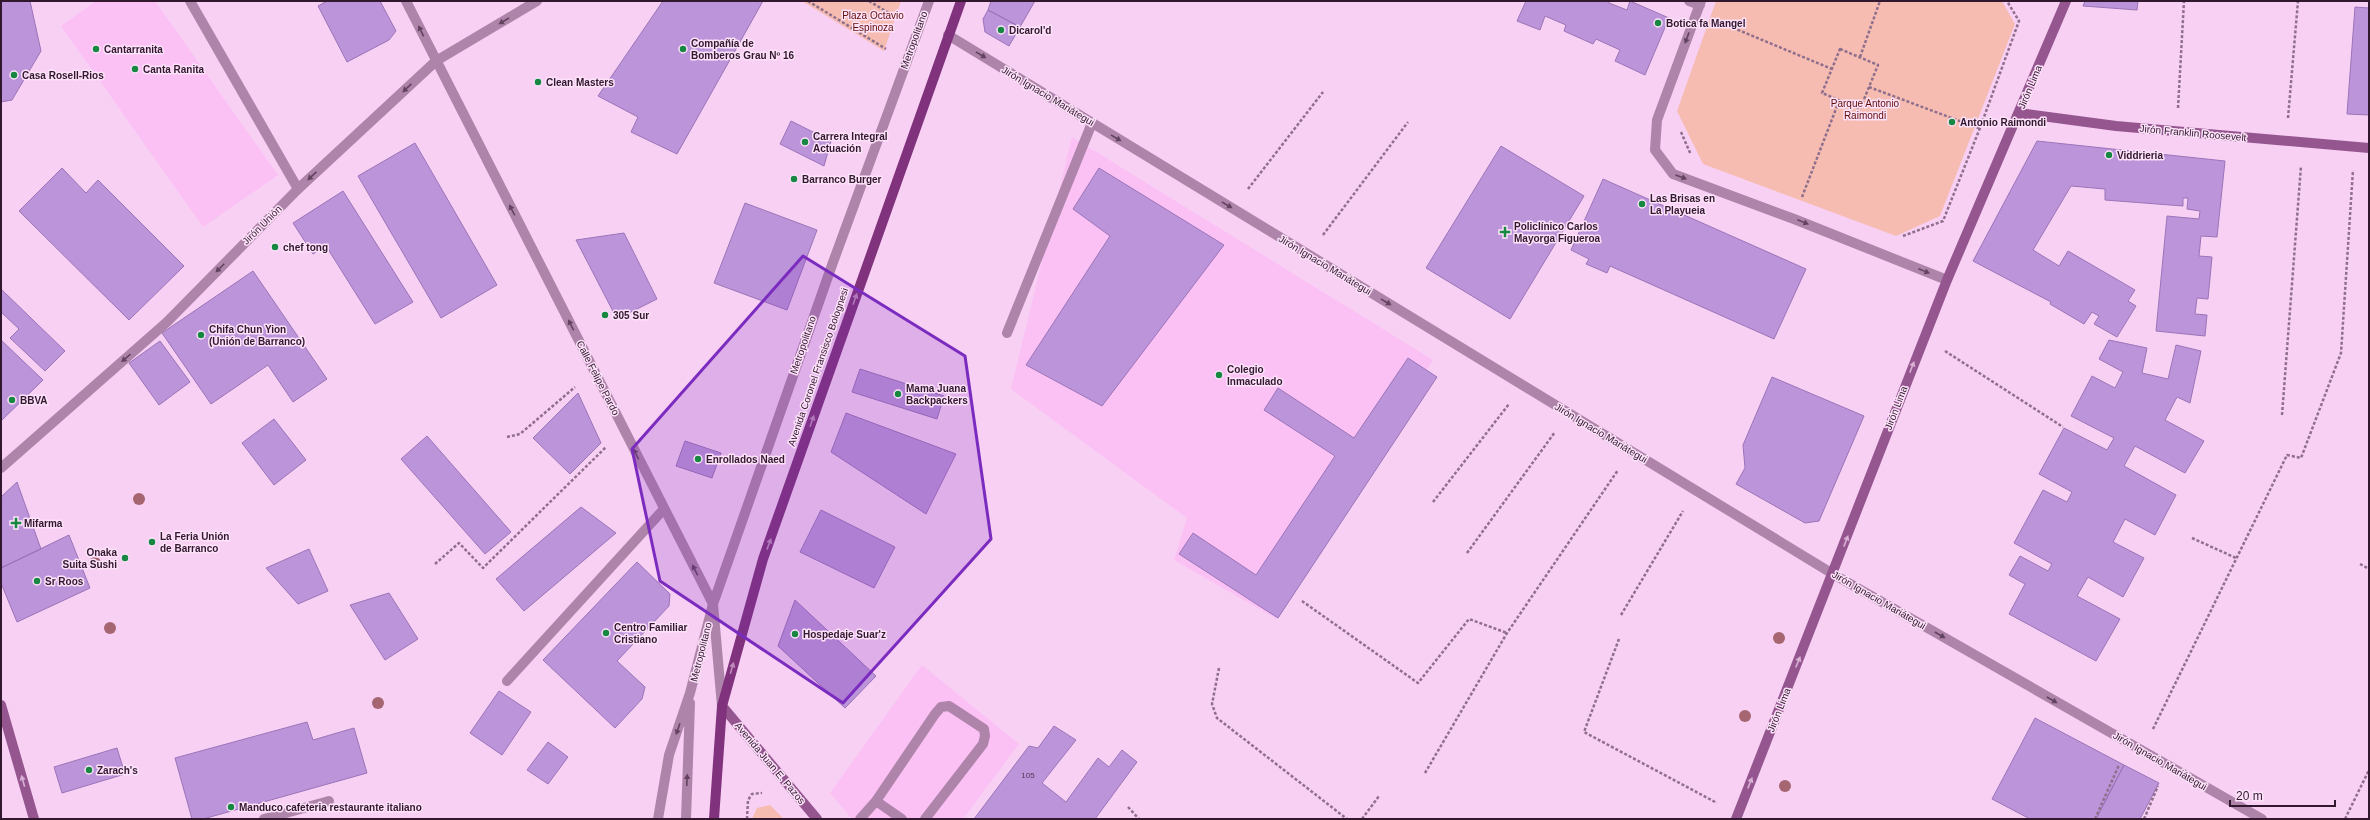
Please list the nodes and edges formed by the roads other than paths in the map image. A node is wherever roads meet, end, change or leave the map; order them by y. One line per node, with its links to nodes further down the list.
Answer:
1 (190, 1): 14 (street)
2 (406, 1): 10 (street, Calle Felipe Pardo, one-way to 2)
3 (537, 1): 10 (street, Jirón Unión, one-way to 10)
4 (928, 1): 20 (street, Metropolitano)
5 (961, 1): 9 (main road, Avenida Coronel Fransisco Bolognesi)
6 (1689, 1): 8 (street)
7 (2066, 1): 11 (street, Jirón Lima)
8 (1699, 6): 15 (street, one-way to 15)
9 (948, 35): 12 (street, Jirón Ignacio Mariátegui, one-way to 12); 24 (main road, Avenida Coronel Fransisco Bolognesi, one-way to 9)
10 (436, 61): 14 (street, Jirón Unión, one-way to 14); 18 (street, Calle Felipe Pardo, one-way to 10)
11 (2018, 113): 13 (street, Jirón Franklin Roosevelt); 15 (street, Jirón Lima)
12 (1092, 123): 16 (street); 19 (street, Jirón Ignacio Mariátegui, one-way to 19)
13 (2369, 148)
14 (298, 189): 17 (street, Jirón Unión, one-way to 17)
15 (1946, 280): 19 (street, Jirón Lima, one-way to 15)
16 (1007, 333)
17 (1, 468)
18 (664, 508): 20 (street, Calle Felipe Pardo, one-way to 18); 21 (street)
19 (1833, 574): 27 (street, Jirón Lima, one-way to 19); 37 (street, Jirón Ignacio Mariátegui, one-way to 37)
20 (713, 604): 22 (street, Metropolitano); 24 (street, Calle Felipe Pardo)
21 (508, 681)
22 (690, 693): 30 (street, Metropolitano, one-way to 30); 31 (street, Metropolitano, one-way to 22)
23 (1, 705): 28 (street, one-way to 23)
24 (722, 706): 32 (main road, Avenida Coronel Fransisco Bolognesi); 33 (street, Avenida Juan E. Pazos)
25 (329, 801): 29 (street)
26 (876, 801): 34 (street); 35 (street); 36 (street)
27 (1736, 817)
28 (34, 819)
29 (264, 819)
30 (658, 819)
31 (686, 819)
32 (714, 819)
33 (817, 819)
34 (860, 819)
35 (902, 819)
36 (925, 819)
37 (2262, 819)

